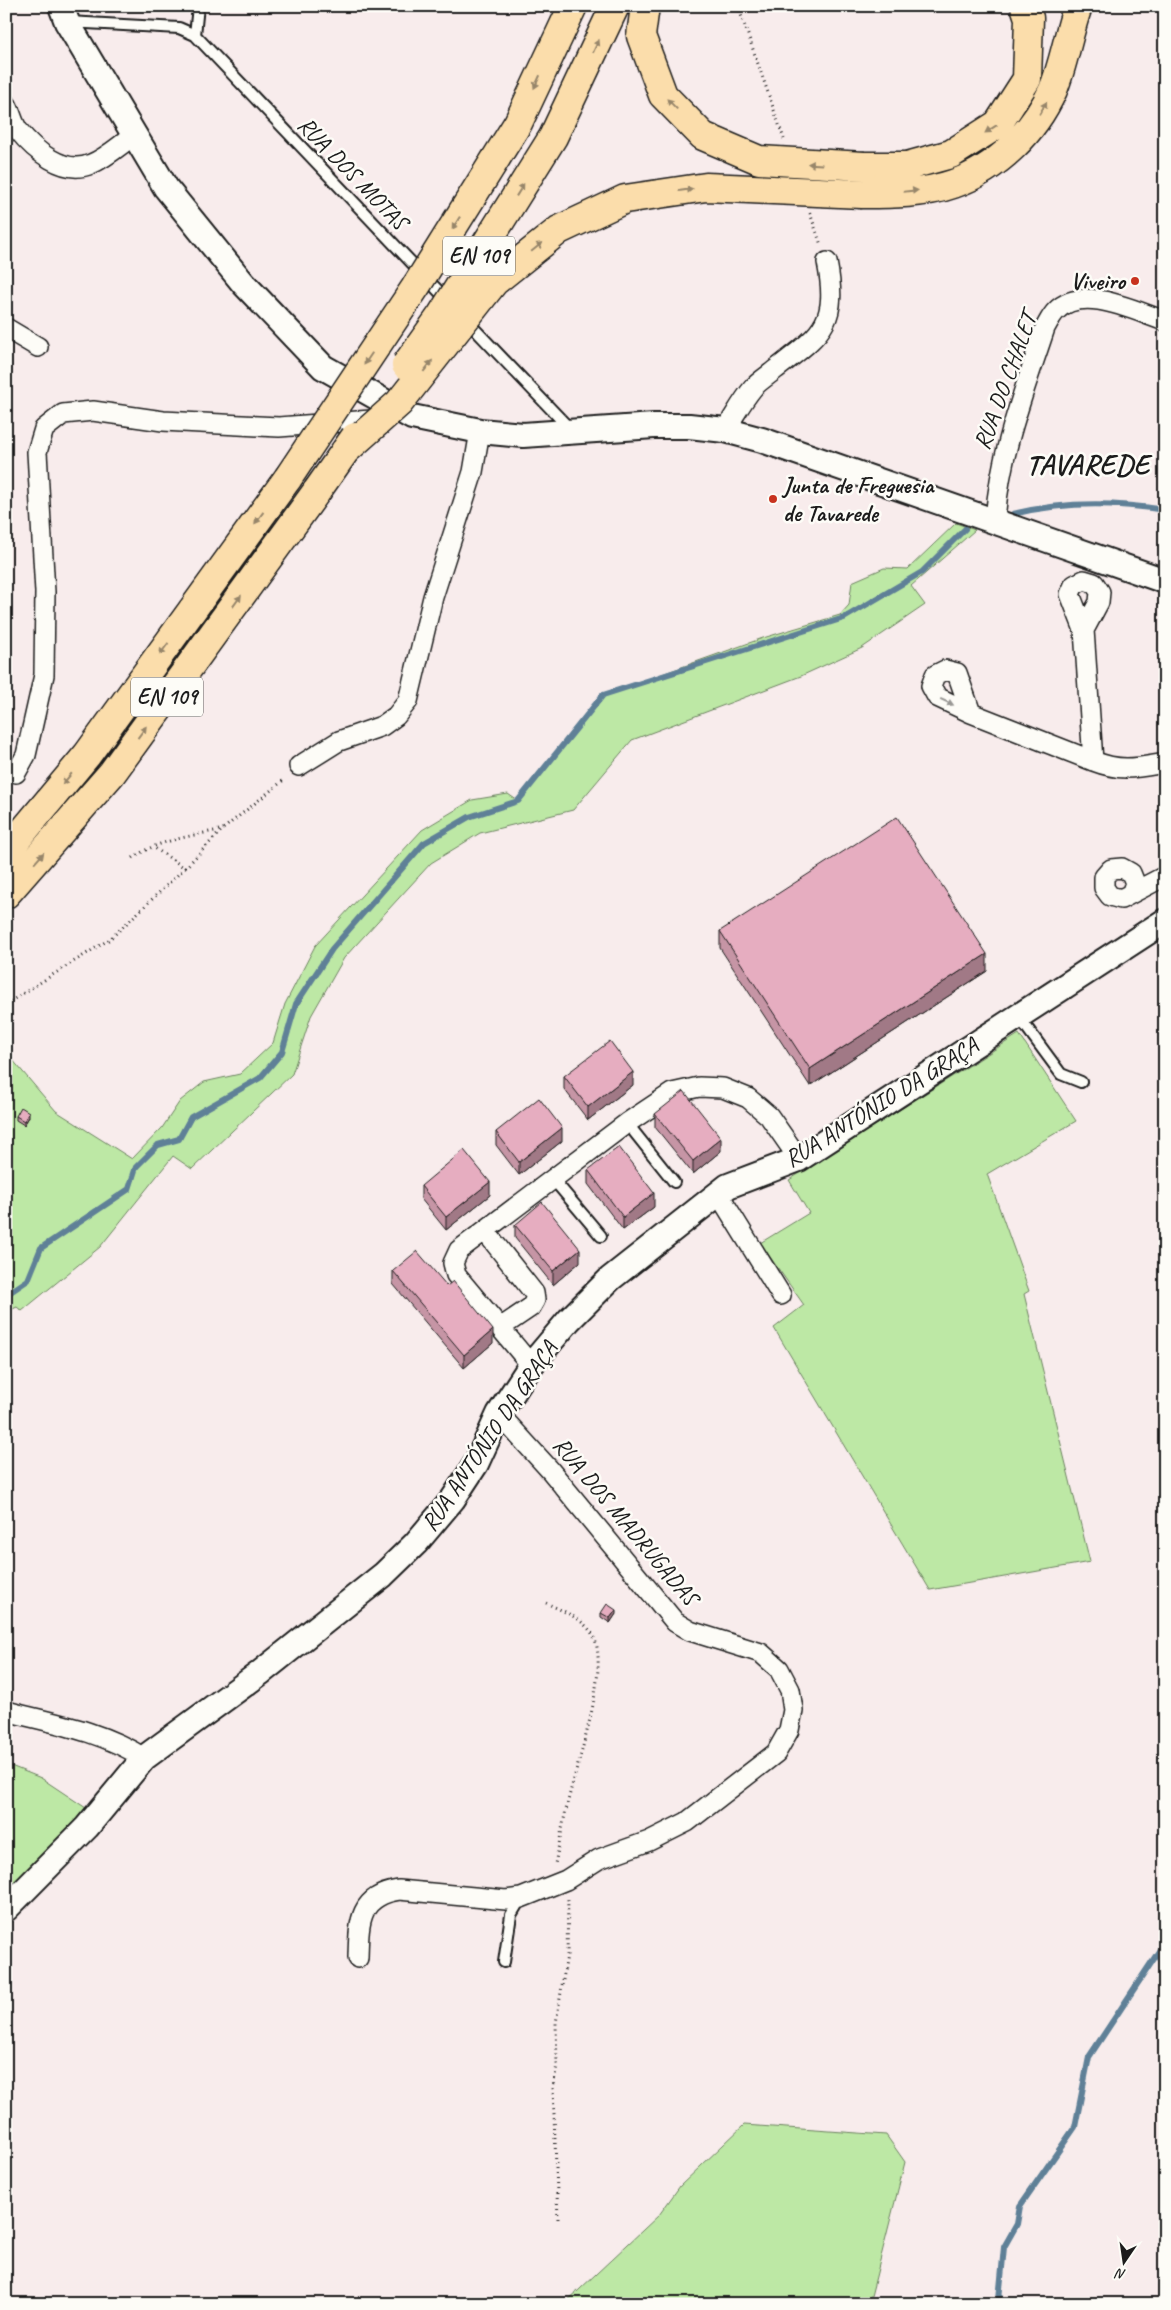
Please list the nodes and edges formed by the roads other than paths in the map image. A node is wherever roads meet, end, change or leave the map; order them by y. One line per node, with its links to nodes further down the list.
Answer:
1 (198, 6): 8 (lane)
2 (573, 6): 28 (main road, EN 109, one-way to 28, bridge)
3 (615, 6): 19 (main road, EN 109, one-way to 3, bridge)
4 (645, 6): 5 (main road, one-way to 4, bridge)
5 (1025, 6)
6 (1078, 6): 19 (main road, one-way to 6, bridge)
7 (64, 14): 8 (lane, RUA DOS MOTAS); 10 (street)
8 (195, 35): 18 (lane, RUA DOS MOTAS)
9 (7, 104): 10 (street)
10 (133, 136): 15 (street)
11 (827, 262): 16 (street)
12 (1165, 321): 20 (street, RUA DO CHALET)
13 (6, 328): 14 (street)
14 (38, 347)
15 (412, 417): 17 (street); 27 (street)
16 (725, 430): 18 (street); 20 (street)
17 (480, 431): 18 (street); 26 (street)
18 (573, 432)
19 (345, 451): 30 (main road, EN 109, one-way to 19, bridge)
20 (995, 522): 21 (street)
21 (1165, 581)
22 (1084, 630): 24 (street)
23 (971, 713): 24 (street)
24 (1093, 761): 25 (street)
25 (1165, 763)
26 (299, 766)
27 (16, 773)
28 (6, 852)
29 (1165, 876): 31 (street)
30 (6, 894)
31 (1131, 894)
32 (1165, 922): 33 (street, RUA ANTÓNIO DA GRAÇA)
33 (1018, 1016): 34 (lane); 36 (street, RUA ANTÓNIO DA GRAÇA)
34 (1081, 1082)
35 (628, 1123): 36 (street); 37 (street); 38 (lane)
36 (799, 1158): 39 (street, RUA ANTÓNIO DA GRAÇA)
37 (553, 1179): 40 (street); 41 (lane)
38 (674, 1182)
39 (718, 1193): 42 (street); 44 (street, RUA ANTÓNIO DA GRAÇA)
40 (486, 1231): 43 (street); 43 (street)
41 (601, 1236)
42 (781, 1295)
43 (500, 1328): 44 (street)
44 (531, 1365): 45 (street, RUA ANTÓNIO DA GRAÇA)
45 (499, 1414): 47 (street, RUA ANTÓNIO DA GRAÇA); 48 (street, RUA DOS MADRUGADAS)
46 (6, 1711): 47 (street)
47 (144, 1758): 49 (street, RUA ANTÓNIO DA GRAÇA)
48 (521, 1898): 50 (street, RUA DOS MADRUGADAS); 51 (lane)
49 (6, 1909)
50 (358, 1958)
51 (504, 1962)

